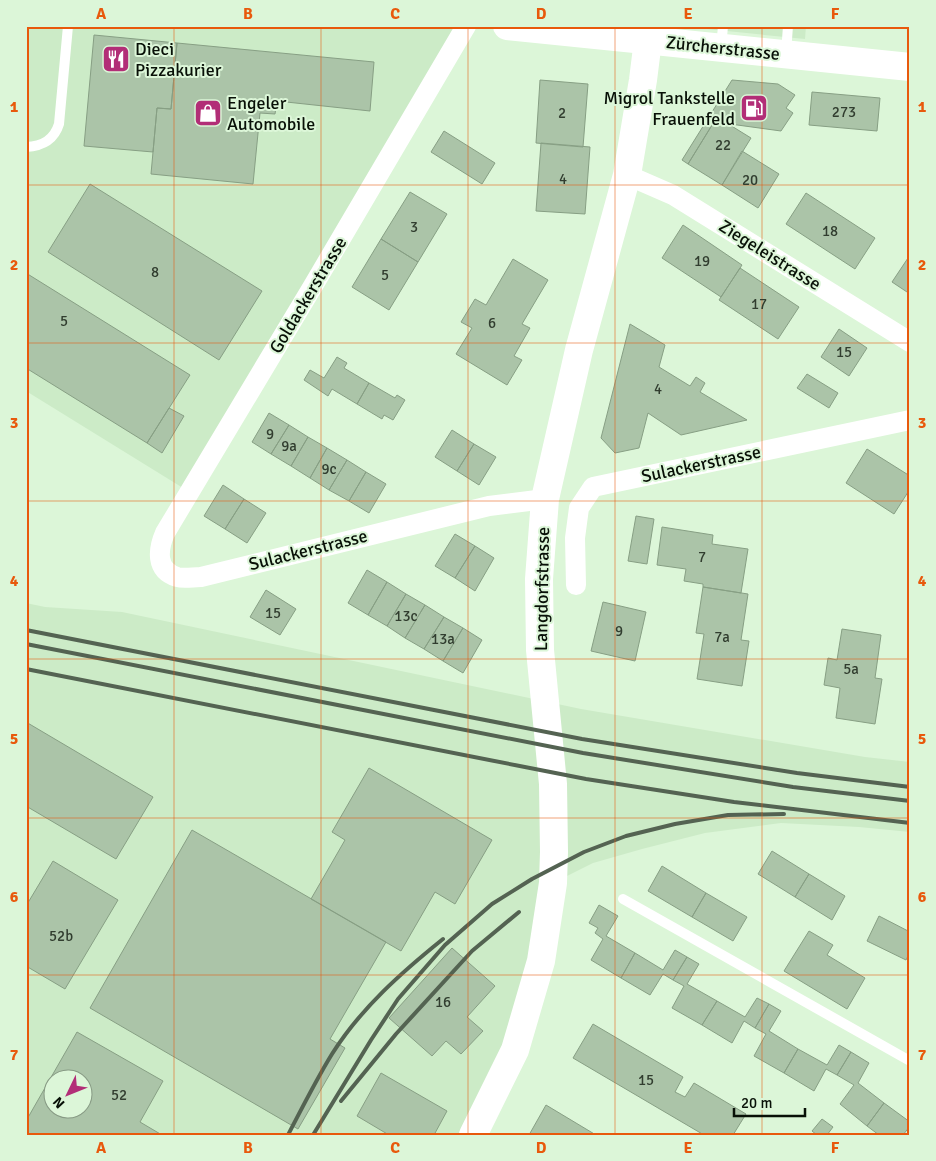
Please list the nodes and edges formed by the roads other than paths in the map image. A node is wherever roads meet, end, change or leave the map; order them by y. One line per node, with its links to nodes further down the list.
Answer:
1 (68, 26): 9 (lane)
2 (466, 26): 14 (street, Goldackerstrasse)
3 (507, 26): 6 (street, Zürcherstrasse)
4 (788, 26): 7 (lane)
5 (722, 37): 6 (street, Zürcherstrasse); 7 (street, Zürcherstrasse)
6 (648, 40): 10 (street, Langdorfstrasse)
7 (786, 54): 8 (street, Zürcherstrasse)
8 (910, 67)
9 (26, 147)
10 (627, 175): 11 (street, Ziegeleistrasse); 13 (street, Langdorfstrasse)
11 (910, 342)
12 (910, 420): 15 (street, Sulackerstrasse)
13 (546, 500): 14 (street, Sulackerstrasse); 18 (street, Langdorfstrasse)
14 (163, 565)
15 (576, 585)
16 (623, 899): 17 (lane)
17 (910, 1061)
18 (472, 1135)

